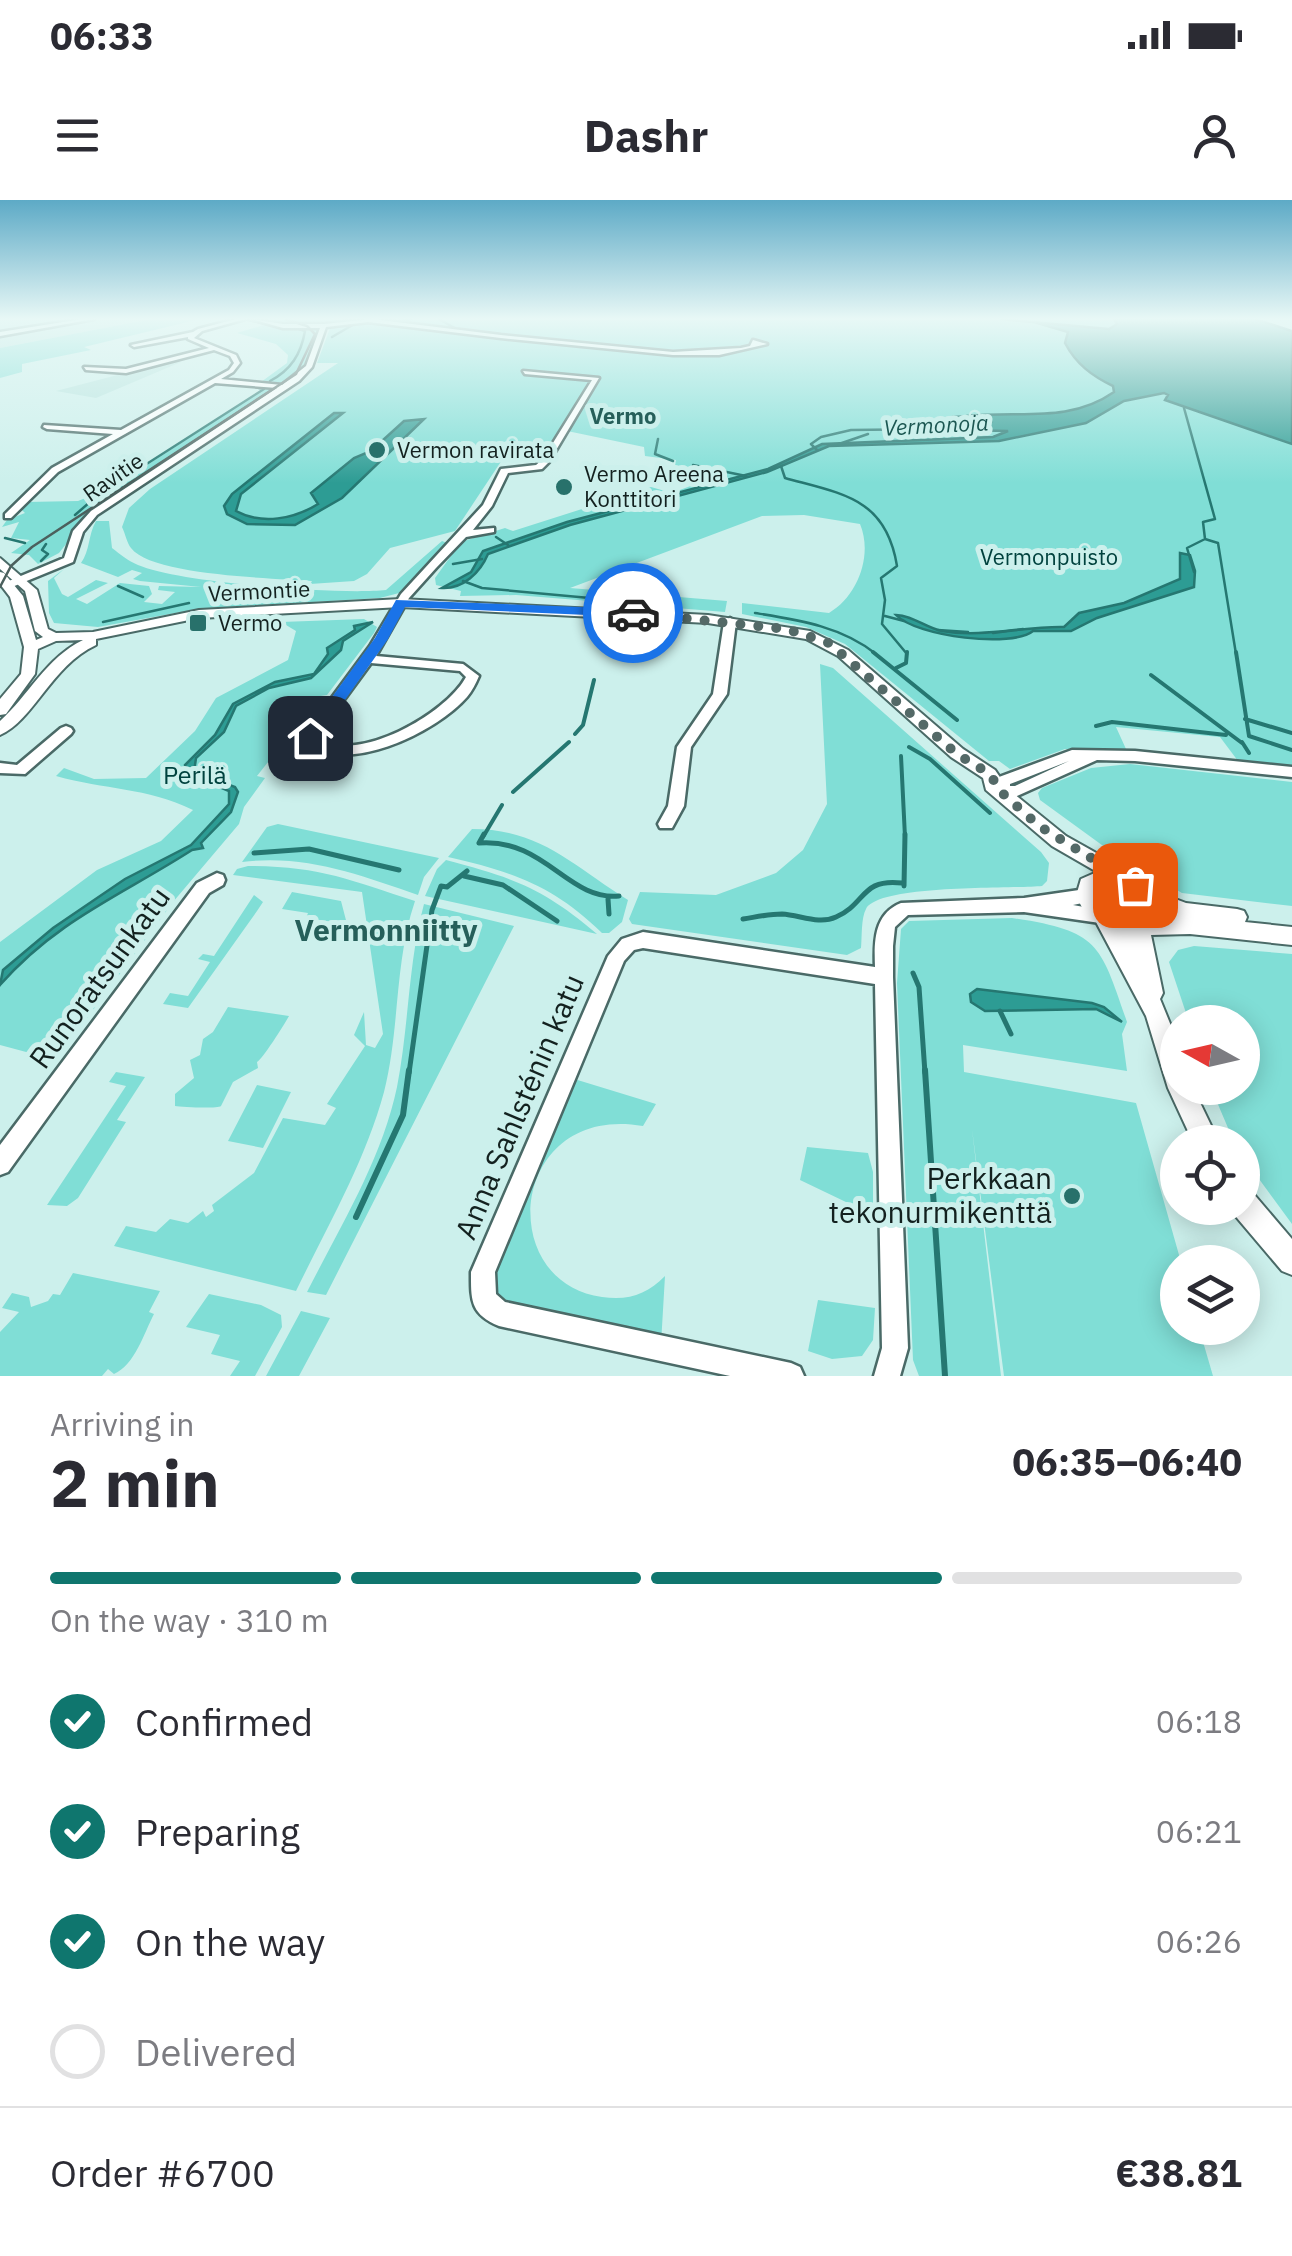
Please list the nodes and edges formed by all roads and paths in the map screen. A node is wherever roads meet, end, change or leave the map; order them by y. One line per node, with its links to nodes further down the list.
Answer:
1 (223, 374): 4 (street)
2 (303, 374): 5 (street, Ravitie)
3 (547, 374): 10 (street)
4 (214, 381): 5 (street); 7 (street)
5 (285, 387): 12 (street, Ravitie)
6 (47, 426): 7 (street)
7 (121, 432): 8 (street)
8 (8, 516)
9 (491, 530): 10 (street)
10 (459, 536): 13 (street)
11 (0, 562): 12 (main road)
12 (11, 579): 15 (main road); 17 (main road)
13 (402, 610): 14 (main road, Vermontie); 16 (main road, Vermontie); 18 (street)
14 (730, 625): 24 (main road, Vermontie); 25 (street)
15 (54, 637): 16 (main road); 17 (main road)
16 (68, 649): 17 (main road); 20 (main road)
17 (30, 654): 19 (main road)
18 (367, 659): 18 (street)
19 (0, 710)
20 (0, 730)
21 (66, 731): 22 (street)
22 (0, 768)
23 (1292, 772): 24 (street)
24 (1000, 791): 26 (main road, Vermontie)
25 (666, 824)
26 (1059, 840): 28 (main road, Vermontie); 29 (main road, Vermontie)
27 (216, 880): 39 (street, Runoratsunkatu)
28 (1126, 880): 29 (main road); 30 (main road)
29 (1090, 888): 31 (street); 32 (main road)
30 (1150, 898): 33 (main road); 34 (main road)
31 (1024, 906): 32 (street); 36 (street)
32 (1102, 918): 34 (main road); 37 (main road)
33 (1292, 924)
34 (1146, 927): 35 (main road); 37 (main road)
35 (1292, 936)
36 (884, 977): 42 (street, Anna Sahlsténin katu); 43 (street)
37 (1156, 1013): 38 (main road)
38 (1160, 1025)
39 (0, 1164)
40 (1260, 1223): 41 (main road)
41 (1292, 1261)
42 (791, 1376)
43 (887, 1376)

